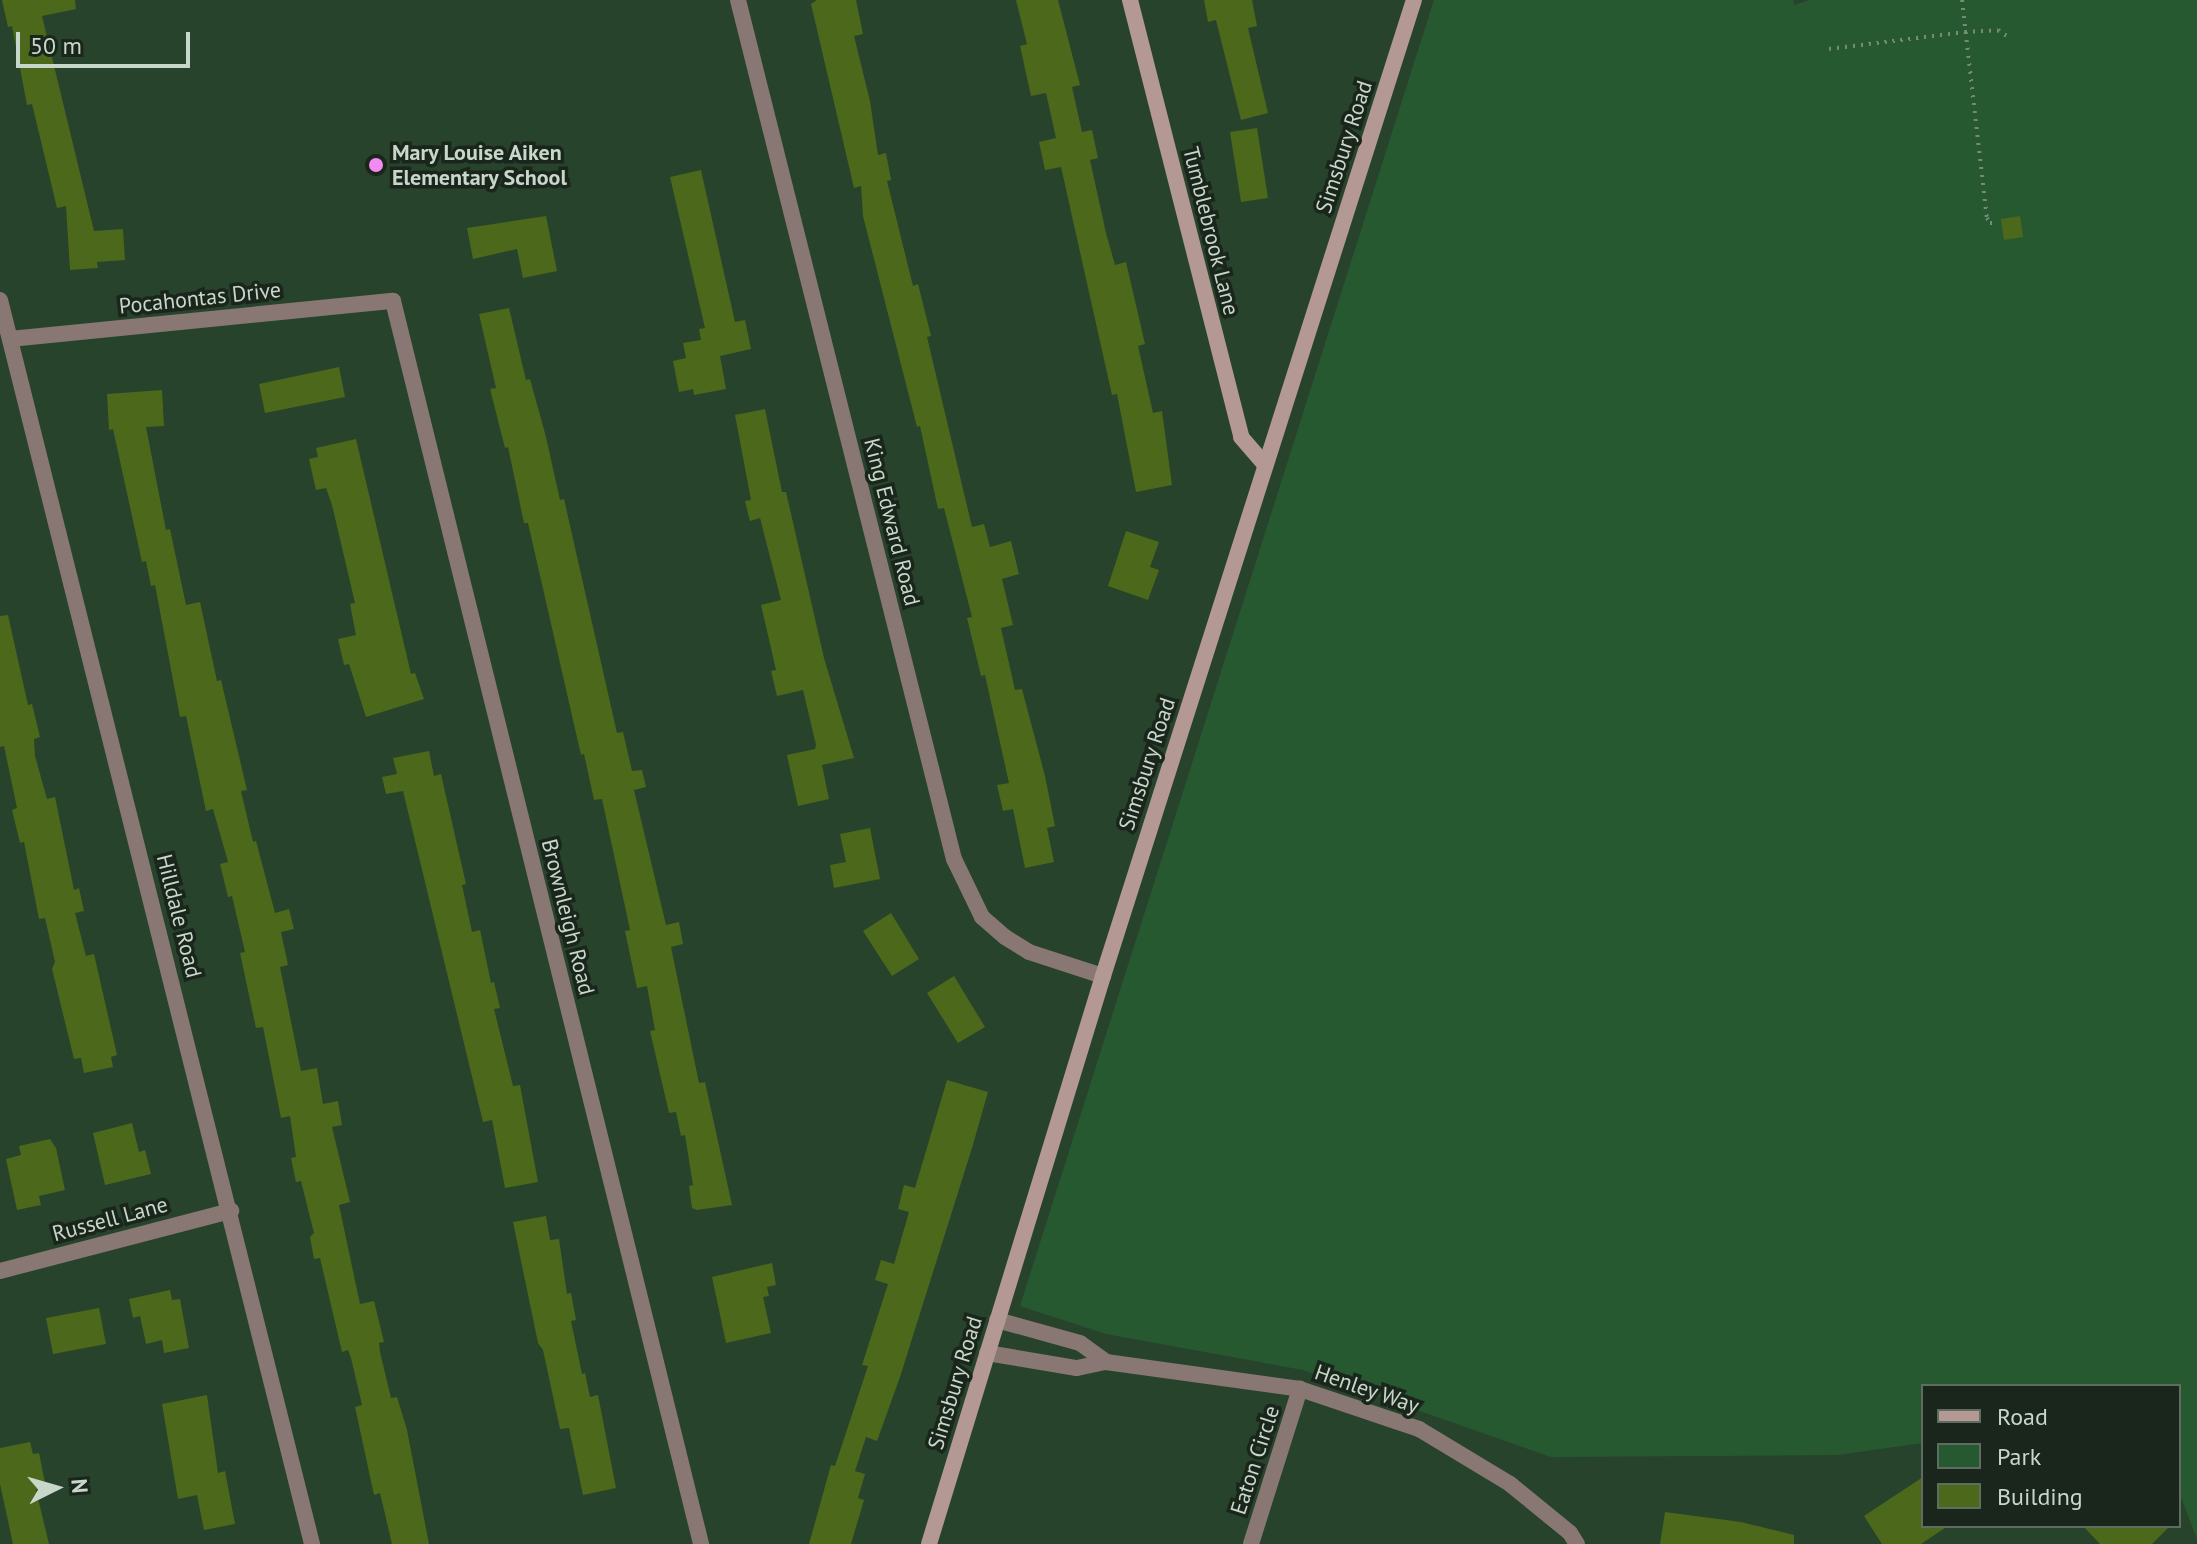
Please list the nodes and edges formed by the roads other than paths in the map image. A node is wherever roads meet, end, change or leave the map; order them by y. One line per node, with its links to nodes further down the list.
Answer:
1 (738, 0): 8 (street, King Edward Road)
2 (1130, 0): 7 (main road, Tumblebrook Lane)
3 (1414, 0): 7 (main road, Simsbury Road)
4 (0, 300): 6 (street, Hilldale Road)
5 (393, 301): 6 (street, Pocahontas Drive); 16 (street, Brownleigh Road)
6 (10, 339): 9 (street, Hilldale Road)
7 (1265, 465): 8 (main road, Simsbury Road)
8 (1103, 976): 11 (main road, Simsbury Road)
9 (231, 1211): 10 (street, Russell Lane); 15 (street, Hilldale Road)
10 (0, 1271)
11 (997, 1320): 12 (main road, Simsbury Road); 13 (street, Henley Way)
12 (987, 1353): 13 (street, Henley Way); 17 (main road, Simsbury Road)
13 (1106, 1362): 14 (street, Henley Way)
14 (1300, 1389): 18 (street, Eaton Circle); 19 (street, Henley Way)
15 (312, 1544)
16 (701, 1544)
17 (929, 1544)
18 (1251, 1544)
19 (1577, 1544)

